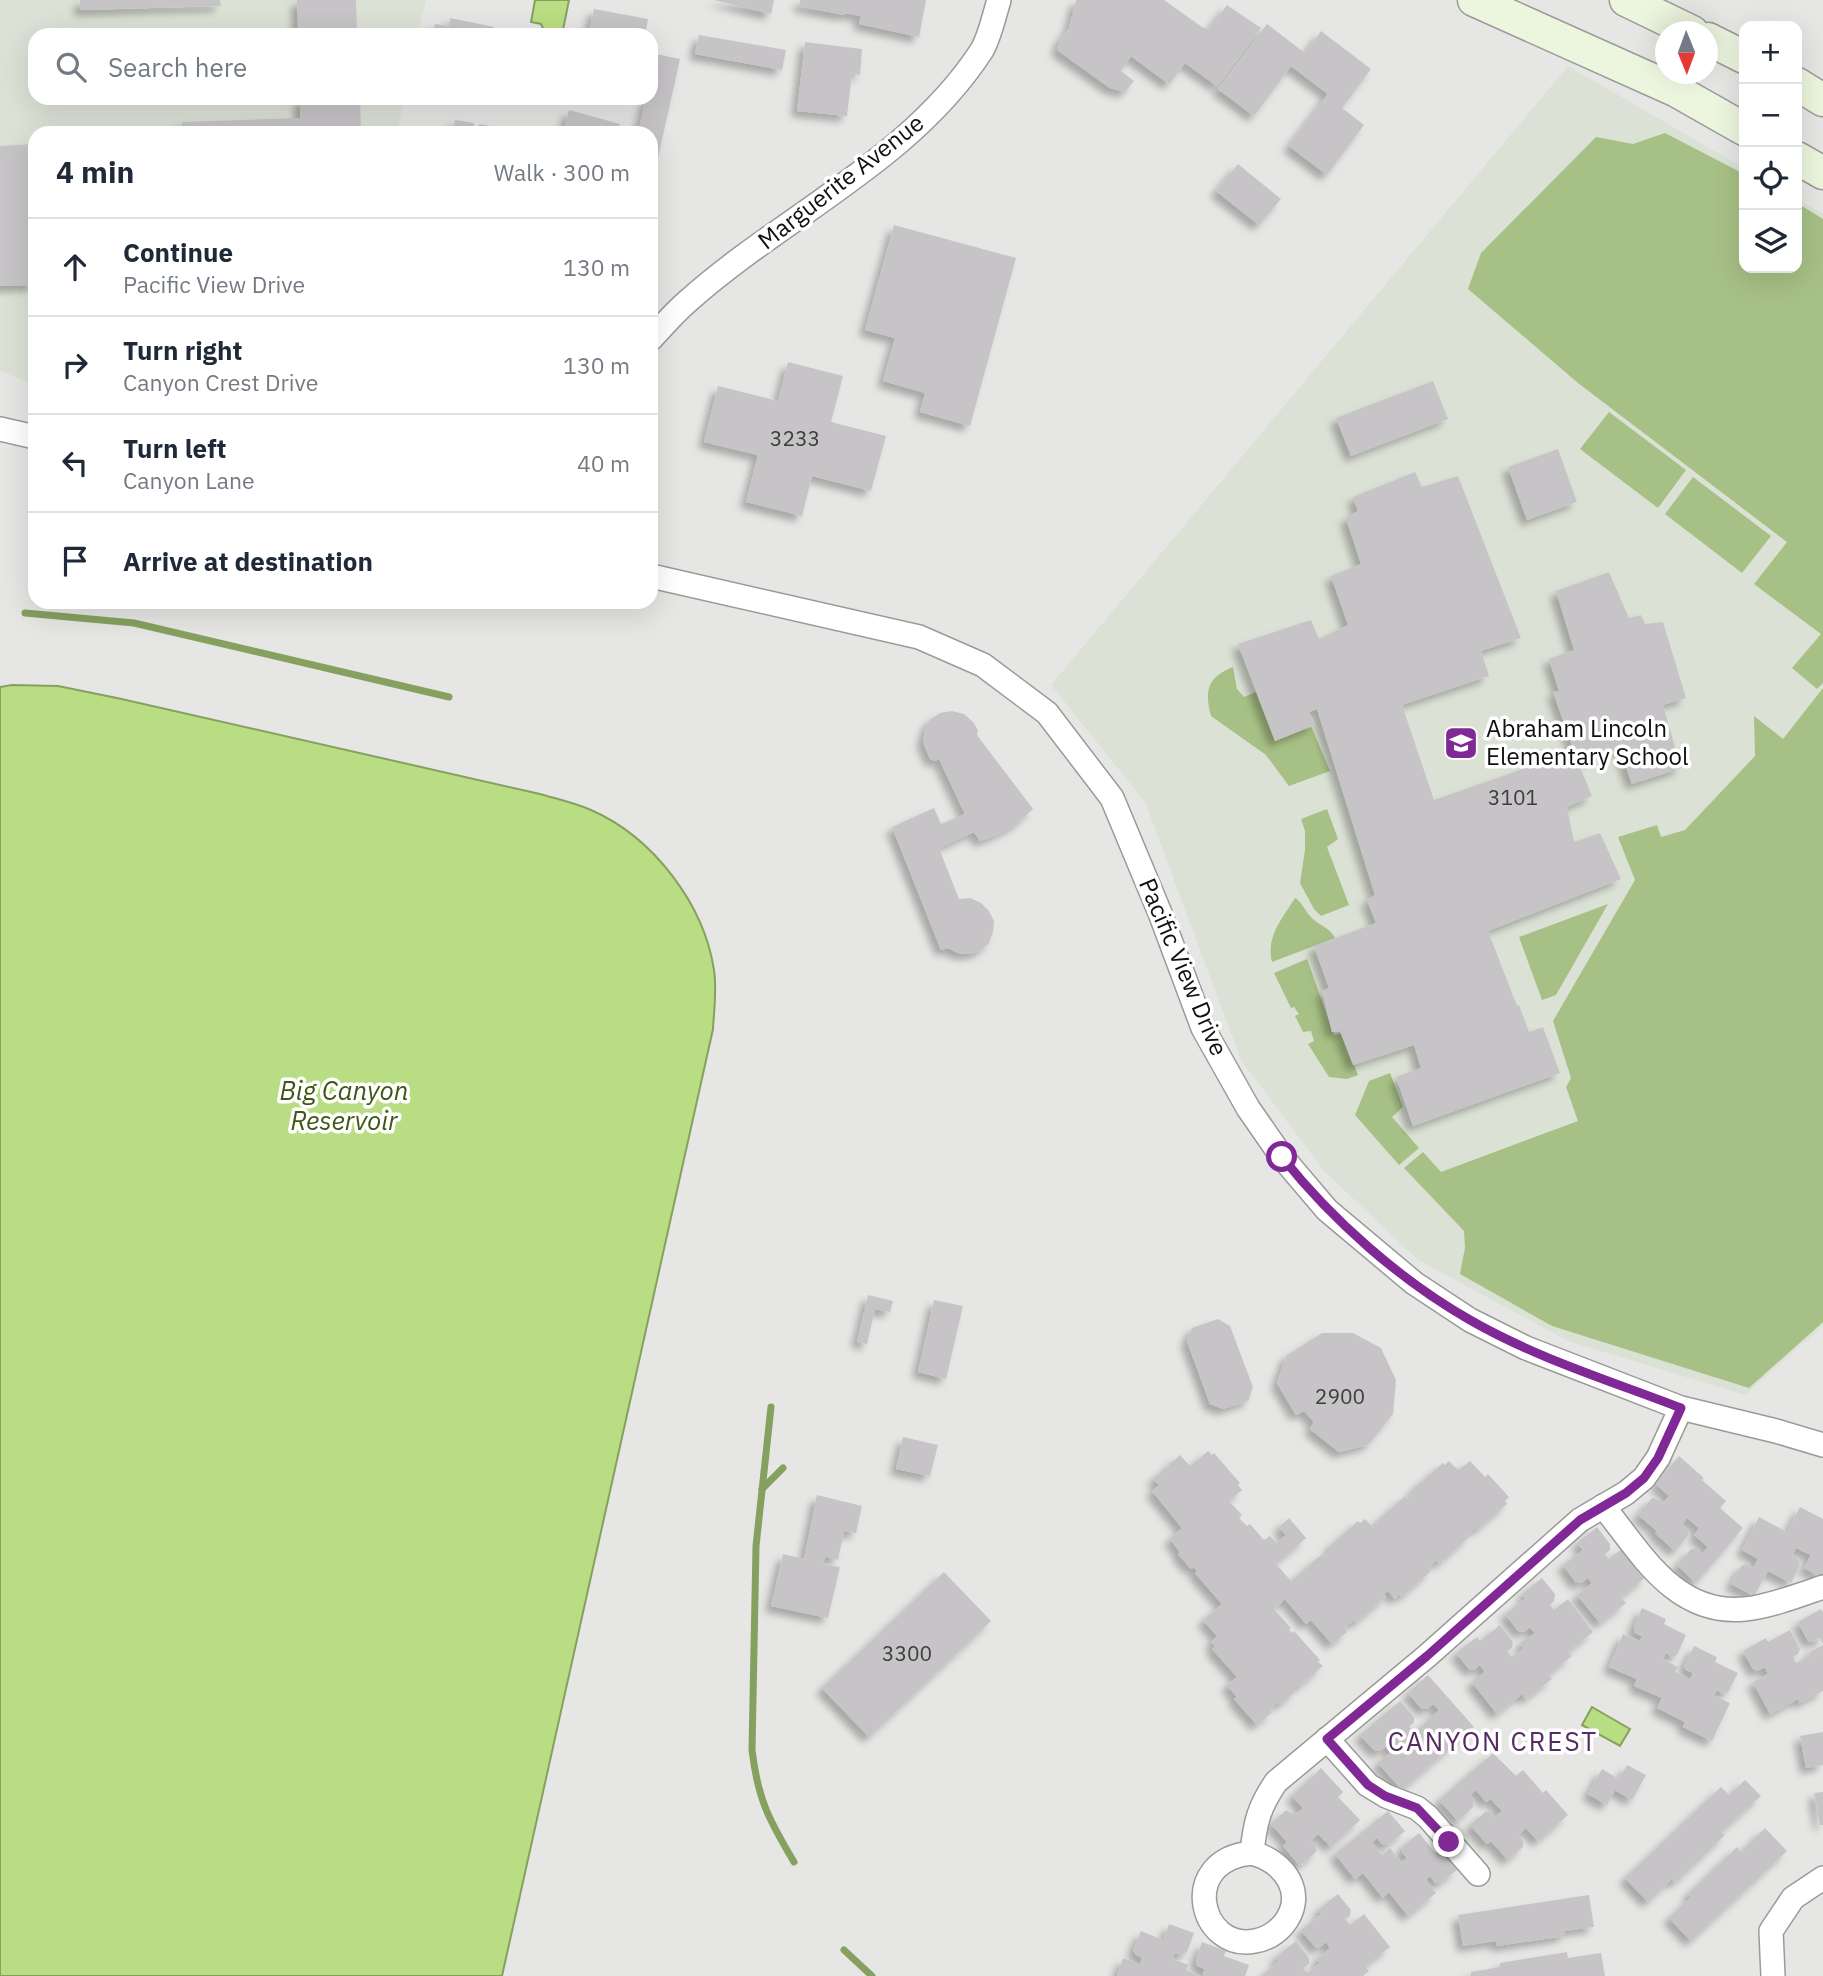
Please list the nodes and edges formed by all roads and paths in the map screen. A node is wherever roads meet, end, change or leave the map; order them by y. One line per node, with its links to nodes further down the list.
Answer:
1 (999, 0): 12 (street, Marguerite Avenue)
2 (1474, 0): 9 (main road)
3 (1626, 0): 4 (main road)
4 (1669, 21)
5 (1718, 44): 6 (main road)
6 (1739, 55)
7 (1802, 87): 8 (main road)
8 (1823, 100)
9 (1739, 126)
10 (1802, 161): 11 (main road)
11 (1823, 173)
12 (658, 332)
13 (0, 429): 14 (street)
14 (28, 435)
15 (658, 578): 16 (street, Pacific View Drive)
16 (1681, 1408): 17 (street, Pacific View Drive); 18 (street)
17 (1823, 1445)
18 (1603, 1506): 19 (street); 20 (street)
19 (1823, 1587)
20 (1327, 1739): 21 (street); 22 (street)
21 (1252, 1853)
22 (1478, 1874)
23 (1823, 1878): 24 (street)
24 (1773, 1976)

